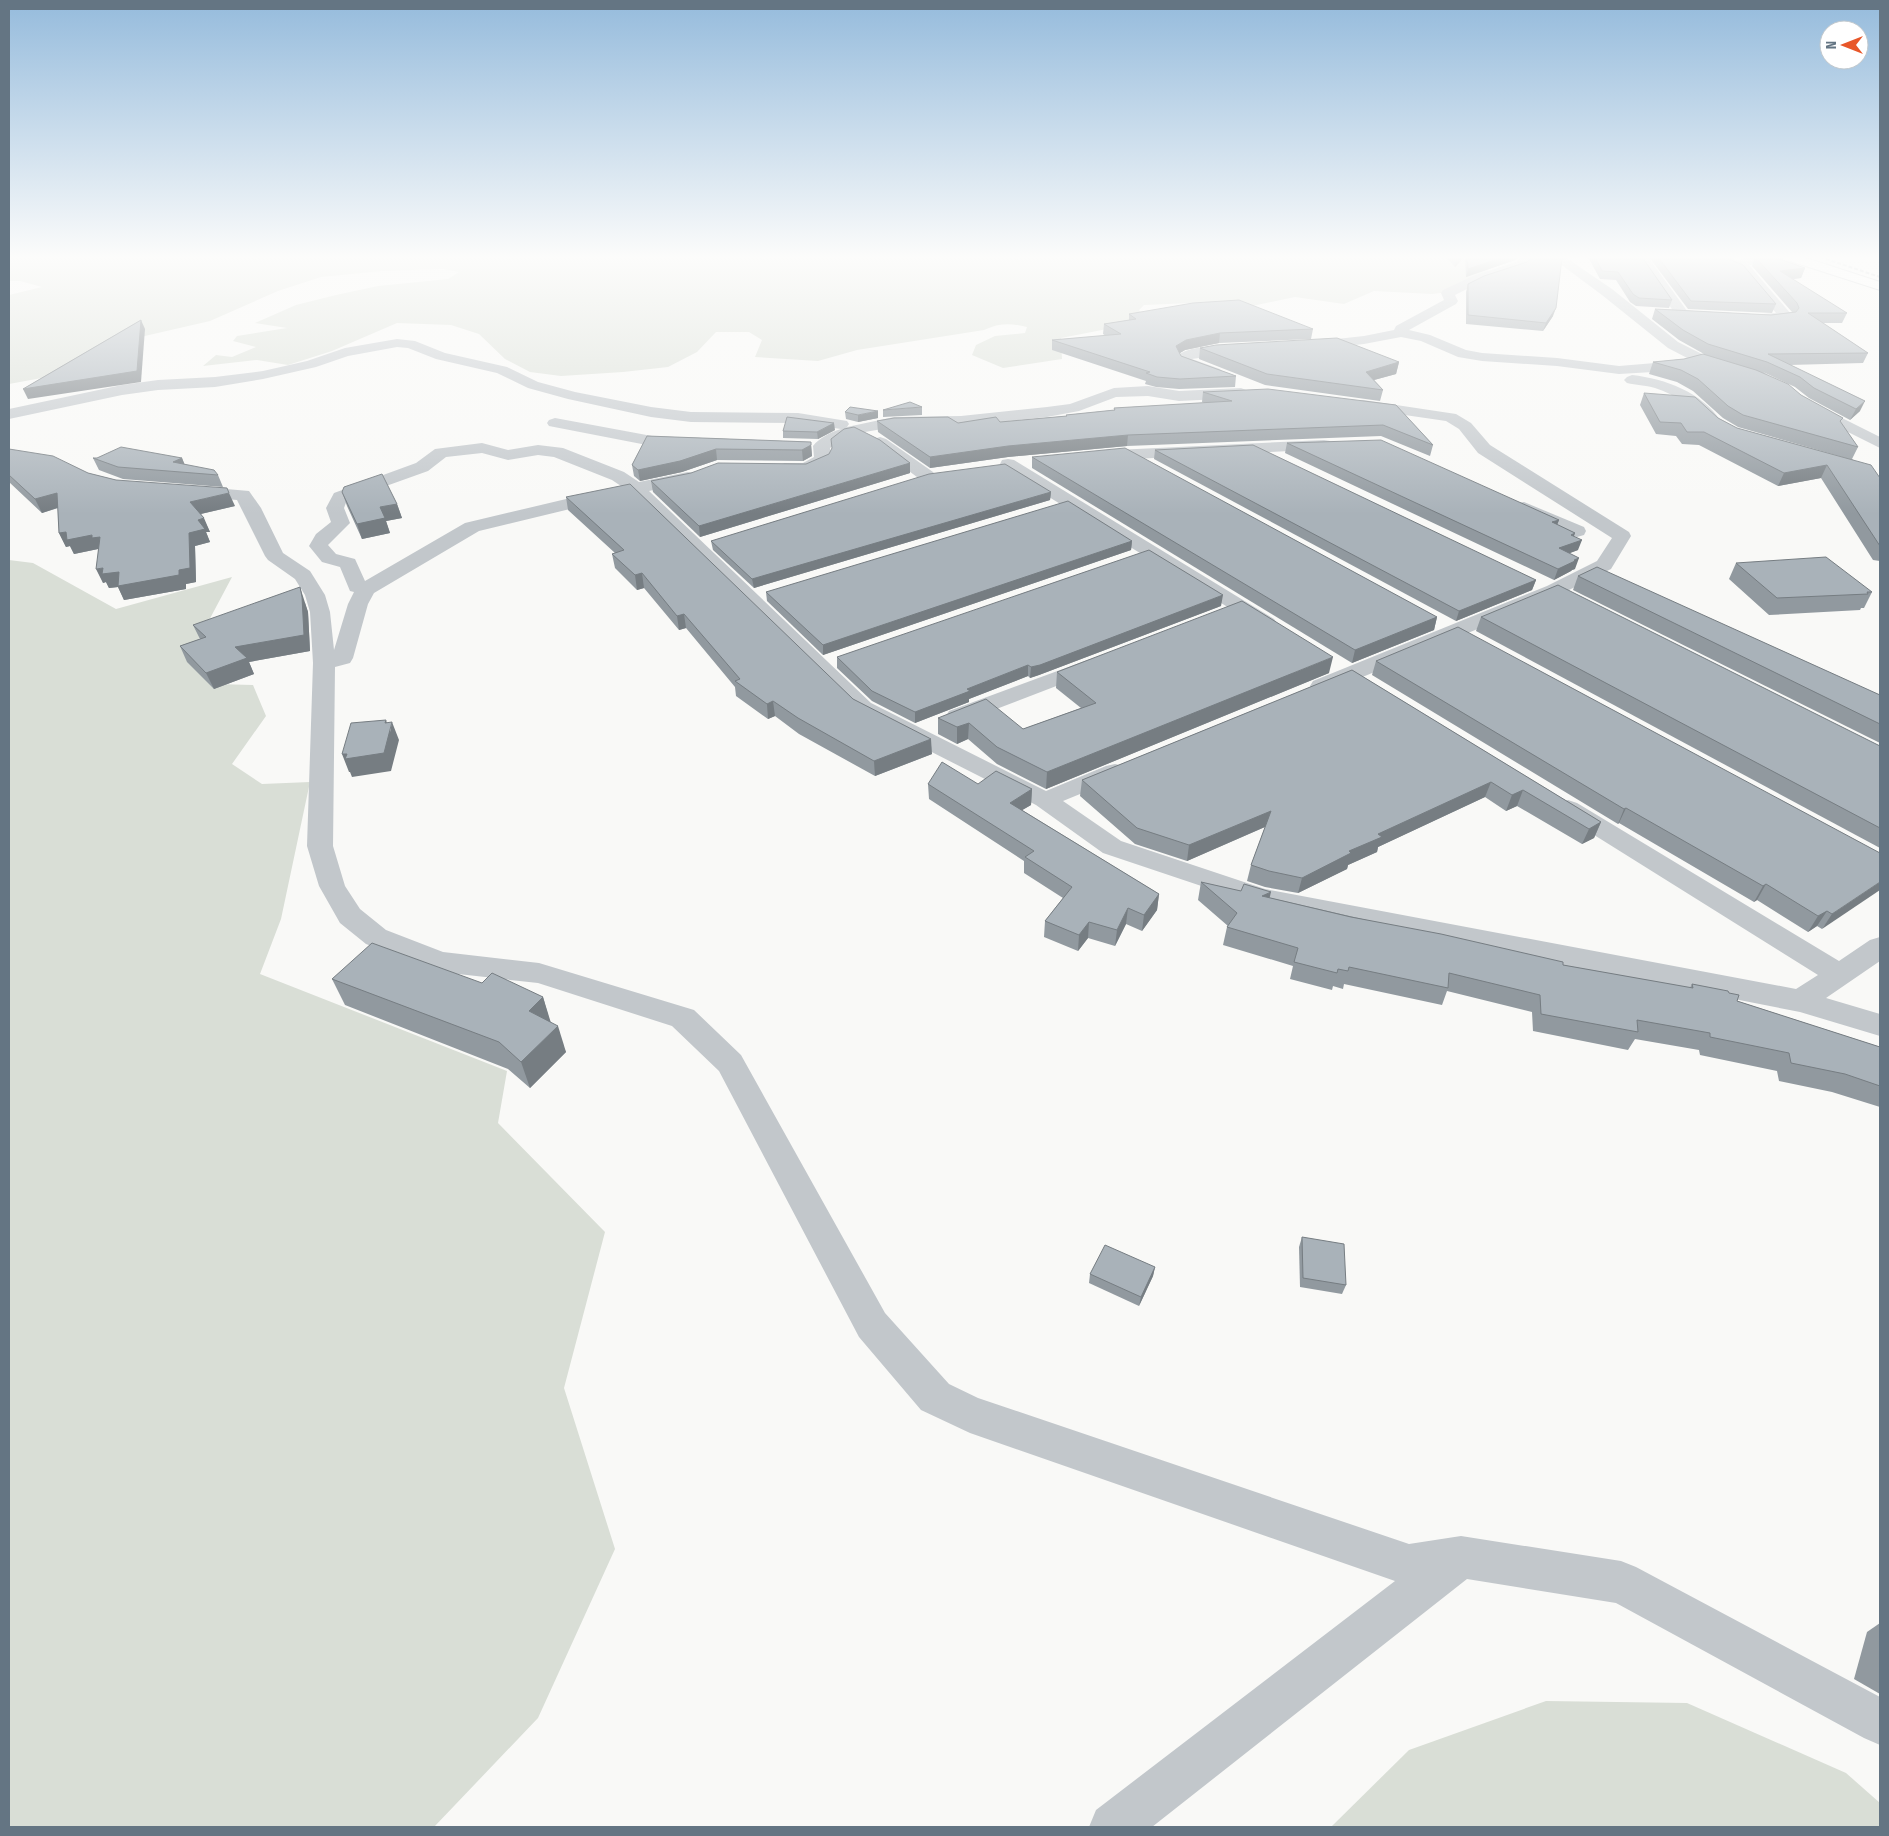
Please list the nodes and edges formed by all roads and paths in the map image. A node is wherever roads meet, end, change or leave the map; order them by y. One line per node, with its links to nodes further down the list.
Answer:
1 (1331, 343): 4 (street)
2 (1436, 343): 7 (street)
3 (1670, 343): 6 (street)
4 (1291, 346)
5 (1252, 348): 13 (street)
6 (1698, 359): 7 (street); 8 (street)
7 (1537, 360): 14 (street)
8 (1722, 366)
9 (1796, 398): 16 (street)
10 (1343, 402): 37 (street)
11 (9, 414): 13 (street)
12 (555, 423): 15 (street)
13 (856, 429): 19 (street); 29 (street)
14 (1724, 429)
15 (702, 442)
16 (1880, 443)
17 (1342, 444): 20 (street)
18 (801, 445): 19 (street)
19 (821, 446): 25 (street)
20 (1254, 446): 21 (street); 24 (street)
21 (1127, 453): 22 (street); 27 (street)
22 (1077, 458)
23 (1038, 462): 38 (street)
24 (1289, 463)
25 (776, 467)
26 (702, 472): 31 (street)
27 (1161, 472)
28 (945, 473): 29 (street)
29 (928, 476): 30 (street)
30 (908, 482)
31 (636, 488): 36 (street); 36 (street); 50 (street)
32 (170, 490): 46 (street)
33 (1506, 499): 34 (street)
34 (1577, 531)
35 (1528, 577): 37 (street)
36 (366, 589): 46 (street)
37 (1563, 594): 41 (street)
38 (1241, 607): 40 (street); 42 (street)
39 (1429, 617): 41 (street)
40 (1213, 618)
41 (1455, 631): 43 (street); 47 (street)
42 (1283, 633)
43 (1481, 645)
44 (1113, 656): 50 (street)
45 (1325, 659): 47 (street)
46 (324, 663): 58 (street)
47 (1350, 674): 48 (street); 49 (street)
48 (1376, 690)
49 (1305, 693)
50 (913, 734): 53 (street)
51 (1135, 763): 53 (street)
52 (1552, 798): 55 (street)
53 (1045, 800): 56 (street)
54 (1880, 947): 55 (street)
55 (1839, 974): 56 (street)
56 (1800, 1001): 57 (street)
57 (1880, 1025)
58 (1461, 1557): 59 (street); 60 (street)
59 (1880, 1722)
60 (1113, 1827)

